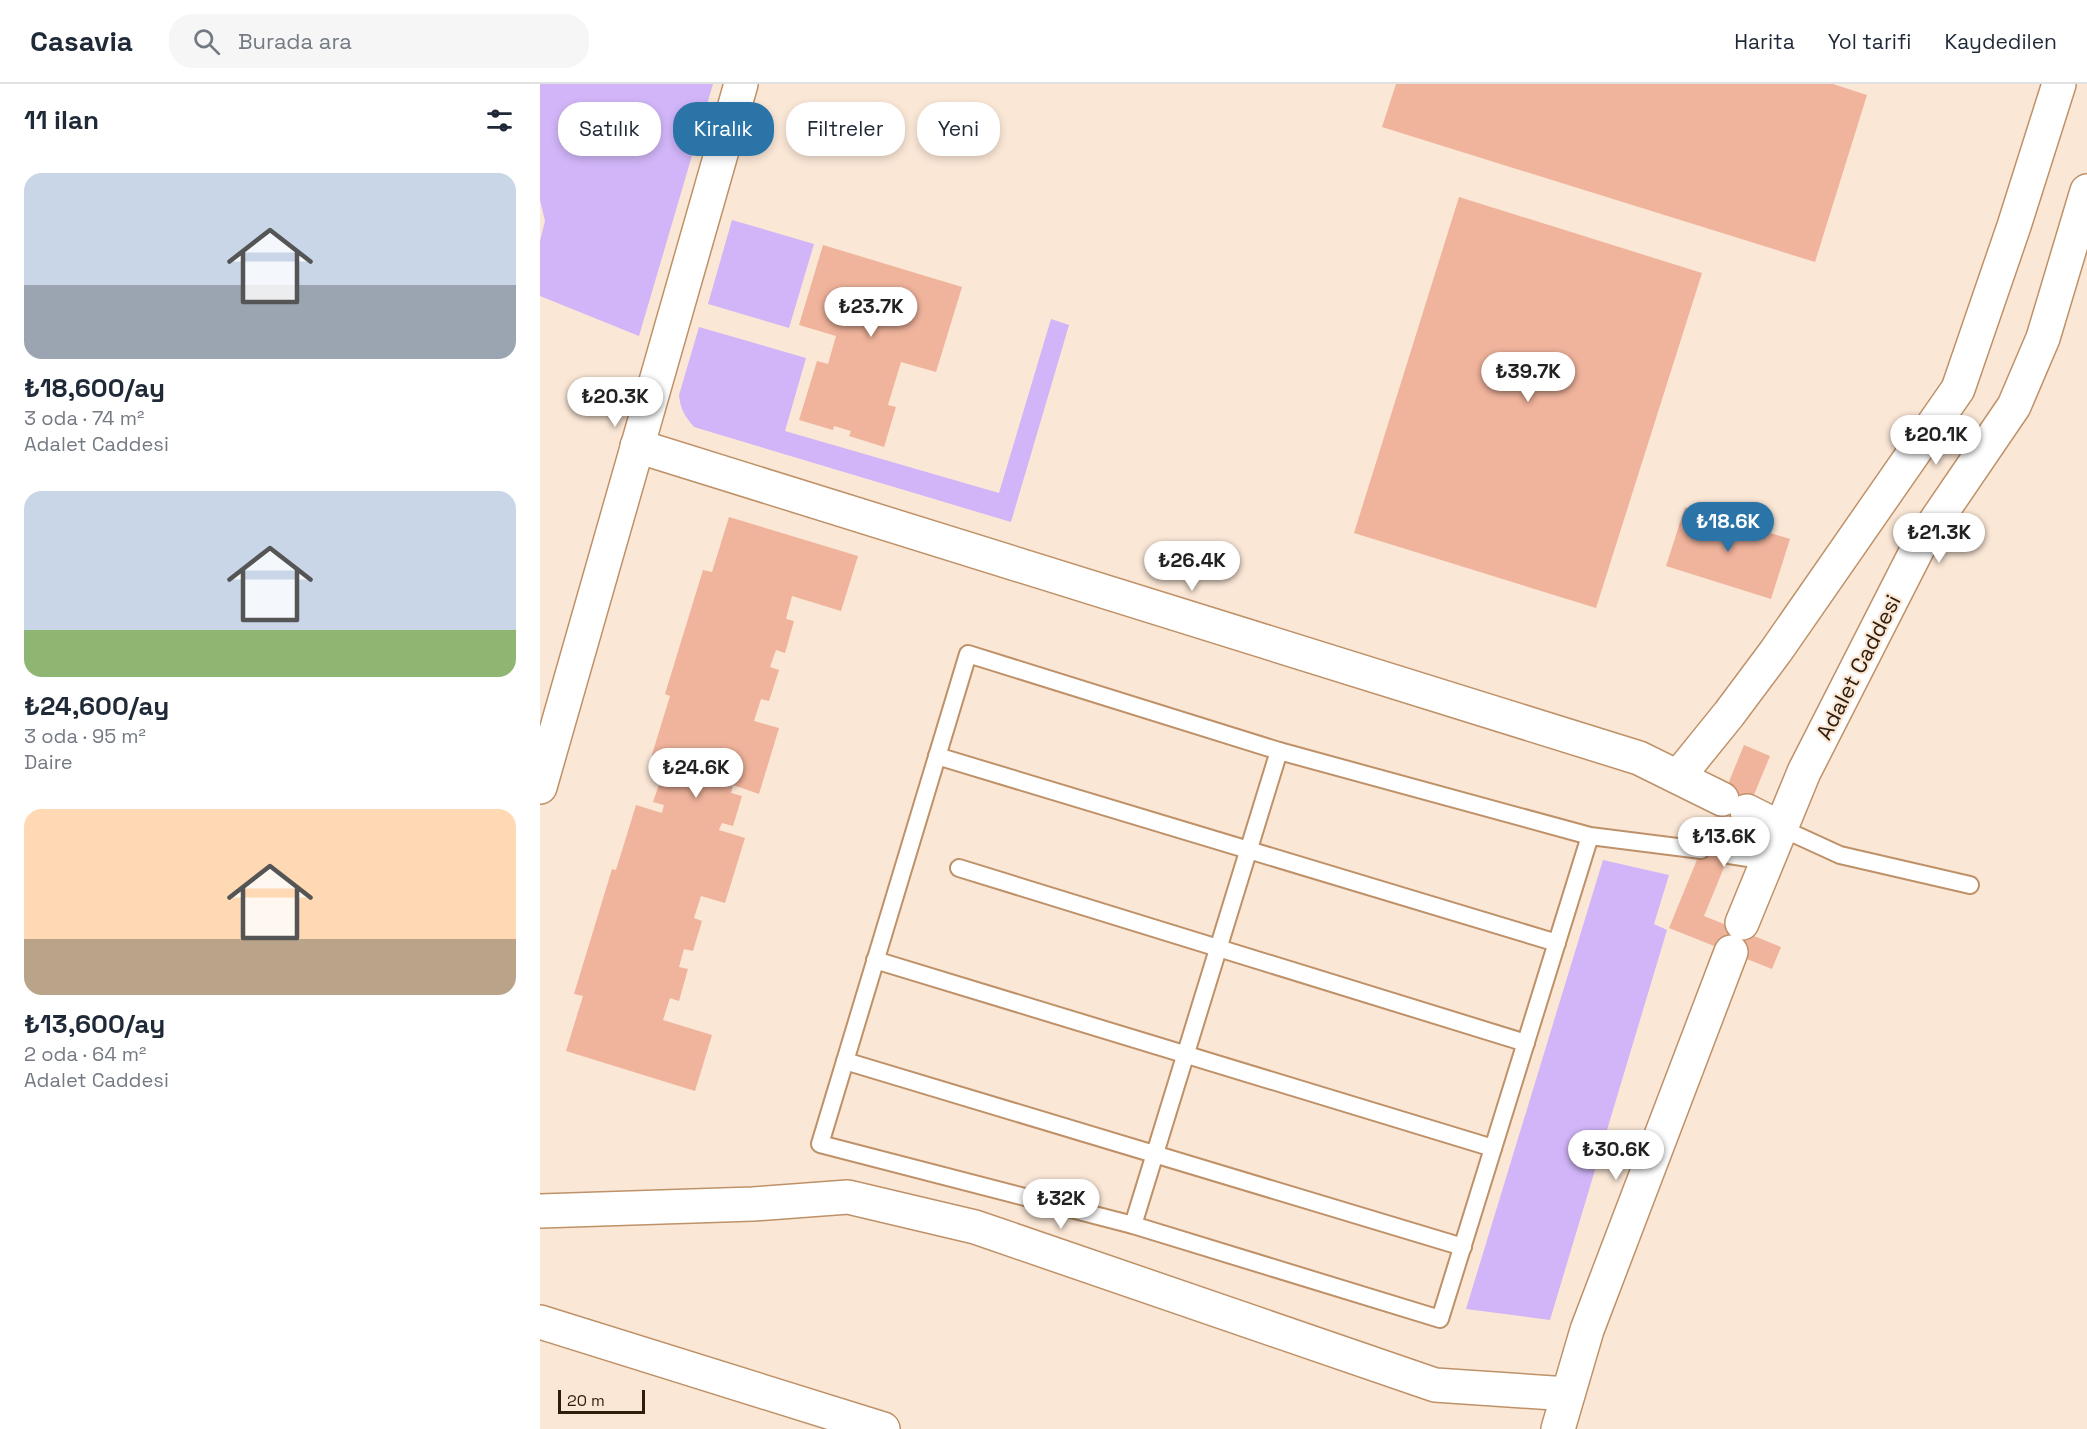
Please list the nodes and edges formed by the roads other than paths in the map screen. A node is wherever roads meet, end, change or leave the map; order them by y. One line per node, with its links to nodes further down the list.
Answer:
1 (741, 84): 4 (street)
2 (2059, 84): 7 (street)
3 (2087, 191): 9 (street, Adalet Caddesi)
4 (637, 446): 7 (street); 8 (street)
5 (1279, 751): 6 (lane); 10 (lane); 11 (lane)
6 (937, 756): 11 (lane); 19 (lane)
7 (1678, 777): 9 (street)
8 (540, 787)
9 (1781, 828): 14 (street, Adalet Caddesi); 16 (lane)
10 (1590, 836): 12 (lane); 17 (lane)
11 (1249, 849): 17 (lane); 18 (lane)
12 (1701, 850)
13 (1729, 855): 14 (lane)
14 (1768, 861): 29 (street, Adalet Caddesi)
15 (959, 868): 18 (lane)
16 (1970, 885)
17 (1557, 943): 20 (lane)
18 (1218, 949): 20 (lane); 21 (lane)
19 (875, 960): 21 (lane); 22 (lane)
20 (1526, 1042): 23 (lane)
21 (1186, 1054): 23 (lane); 24 (lane)
22 (845, 1061): 24 (lane); 26 (lane)
23 (1493, 1148): 27 (lane)
24 (1155, 1153): 26 (lane); 27 (lane)
25 (540, 1212): 29 (street)
26 (1132, 1225): 27 (lane)
27 (1463, 1247)
28 (540, 1322): 30 (street)
29 (1568, 1395): 31 (street, Adalet Caddesi)
30 (883, 1429)
31 (1558, 1429)

